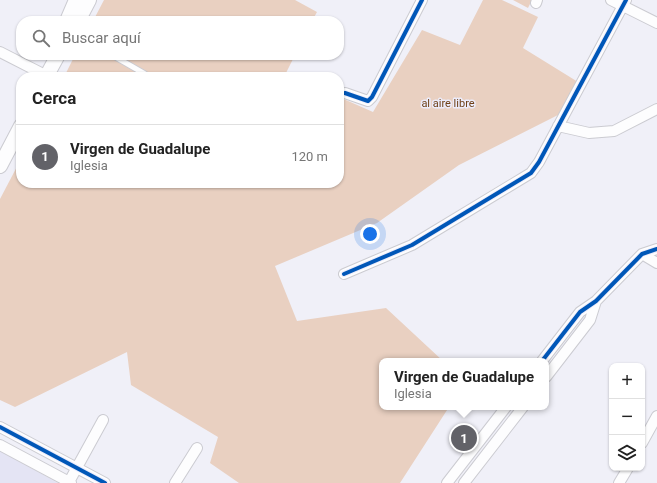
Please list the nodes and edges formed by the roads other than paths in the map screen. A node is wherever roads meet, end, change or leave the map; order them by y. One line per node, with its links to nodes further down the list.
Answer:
1 (76, 0): 6 (street)
2 (89, 0): 7 (street)
3 (422, 0): 15 (street)
4 (611, 0): 5 (street)
5 (624, 3): 8 (street); 17 (street)
6 (68, 16)
7 (81, 16)
8 (657, 23)
9 (0, 52): 12 (street)
10 (55, 60): 13 (street)
11 (121, 60): 14 (lane)
12 (39, 72)
13 (49, 72)
14 (142, 72)
15 (345, 93)
16 (657, 109): 17 (street)
17 (558, 126): 23 (street)
18 (16, 136): 19 (street)
19 (0, 166)
20 (657, 249): 21 (street)
21 (642, 254): 22 (street); 24 (street)
22 (657, 263)
23 (344, 274)
24 (596, 301): 25 (street); 26 (street)
25 (544, 358)
26 (549, 371)
27 (504, 410): 40 (street)
28 (521, 410): 41 (street)
29 (657, 416): 32 (street)
30 (104, 420): 35 (street)
31 (0, 427): 35 (street)
32 (645, 437)
33 (0, 445): 37 (street)
34 (196, 448): 39 (street)
35 (76, 467): 37 (street); 38 (street)
36 (626, 471): 42 (street)
37 (70, 482)
38 (104, 483)
39 (174, 483)
40 (448, 483)
41 (464, 483)
42 (619, 483)

